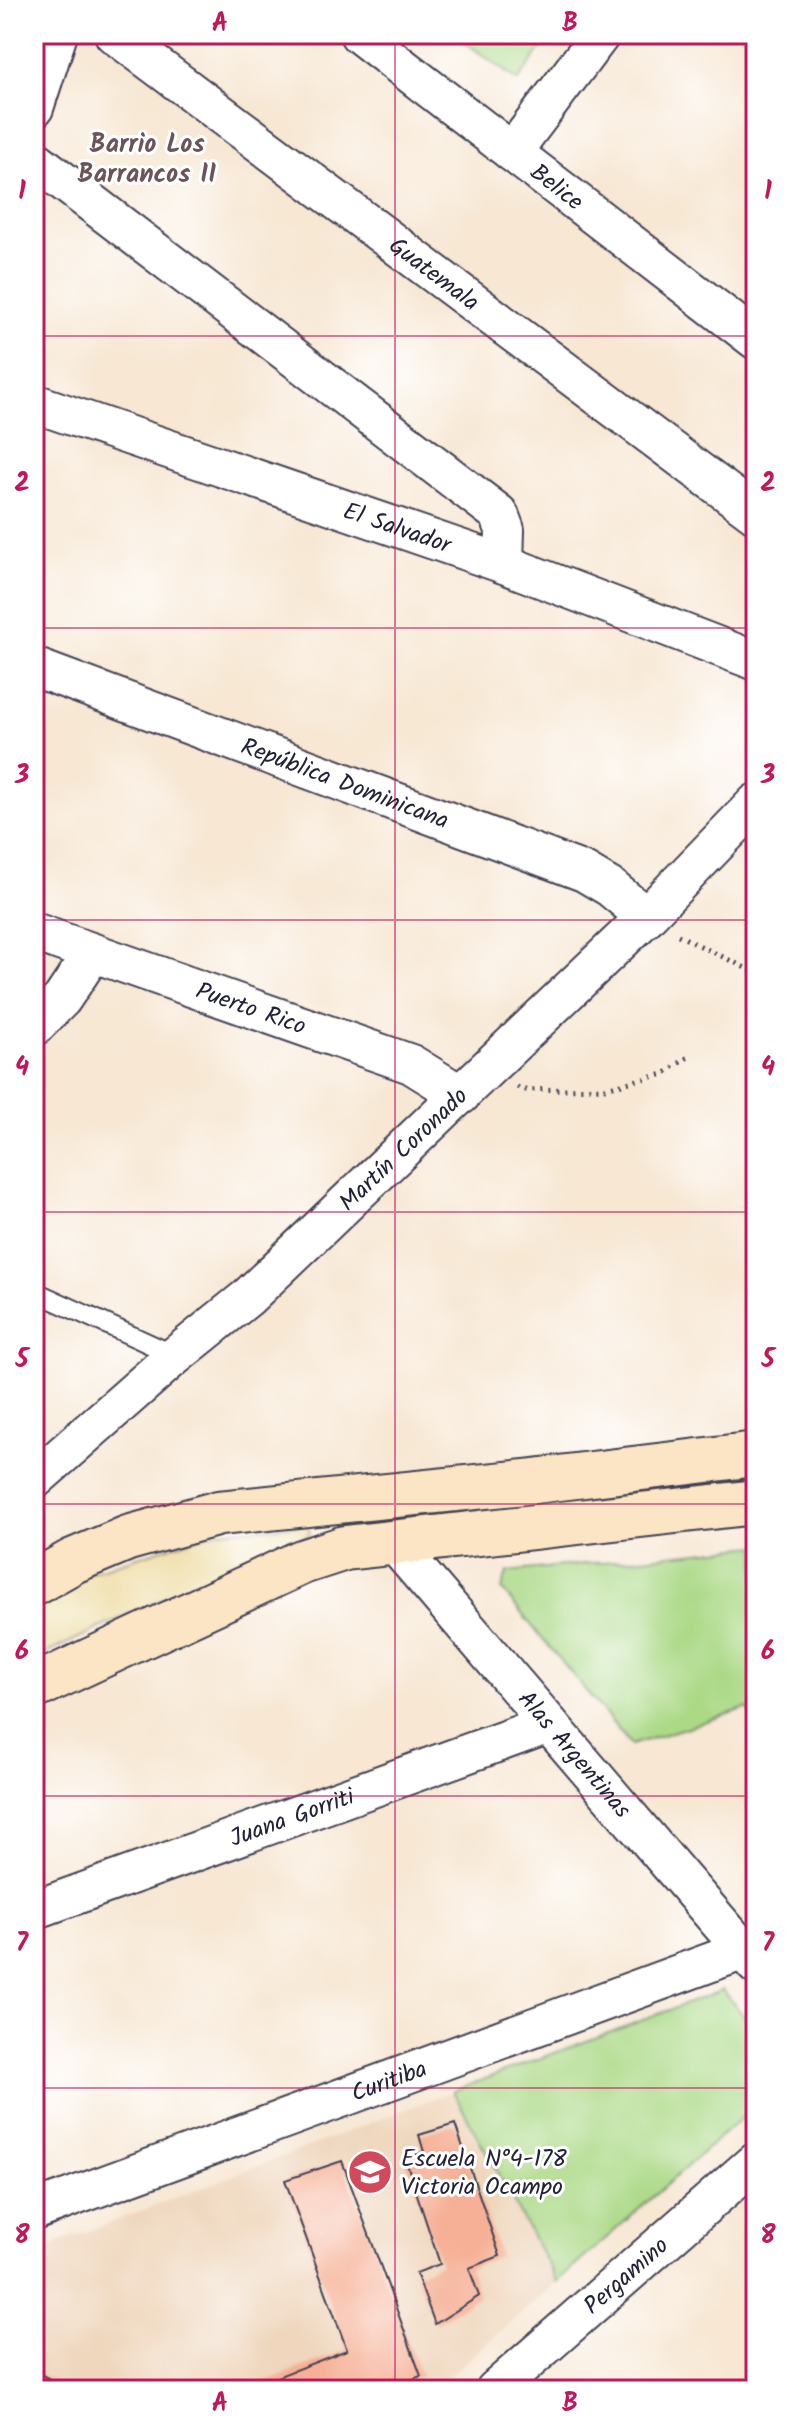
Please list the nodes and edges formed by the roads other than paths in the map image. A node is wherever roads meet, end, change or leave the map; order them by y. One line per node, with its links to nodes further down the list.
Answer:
1 (58, 34): 5 (street)
2 (114, 34): 10 (street, Guatemala)
3 (359, 34): 6 (street, Belice)
4 (601, 34): 6 (street)
5 (34, 108)
6 (512, 152): 8 (street, Belice)
7 (34, 159): 11 (street)
8 (756, 340)
9 (34, 403): 11 (street, El Salvador)
10 (756, 514)
11 (504, 564): 12 (street, El Salvador)
12 (756, 661)
13 (34, 667): 15 (street, República Dominicana)
14 (756, 803): 15 (street, Martín Coronado)
15 (646, 917): 19 (street, Martín Coronado)
16 (34, 932): 17 (street, Puerto Rico)
17 (92, 954): 18 (street); 19 (street, Puerto Rico)
18 (34, 1027)
19 (472, 1085): 21 (street, Martín Coronado)
20 (38, 1293): 21 (lane)
21 (176, 1356): 23 (street, Martín Coronado)
22 (756, 1454): 26 (main road)
23 (34, 1480)
24 (756, 1502): 25 (main road)
25 (394, 1543): 27 (main road); 28 (street, Alas Argentinas)
26 (34, 1583)
27 (34, 1687)
28 (549, 1724): 29 (street, Juana Gorriti); 30 (street, Alas Argentinas)
29 (34, 1910)
30 (750, 1958): 32 (street, Curitiba)
31 (756, 2161): 33 (street, Pergamino)
32 (34, 2211)
33 (495, 2390)

